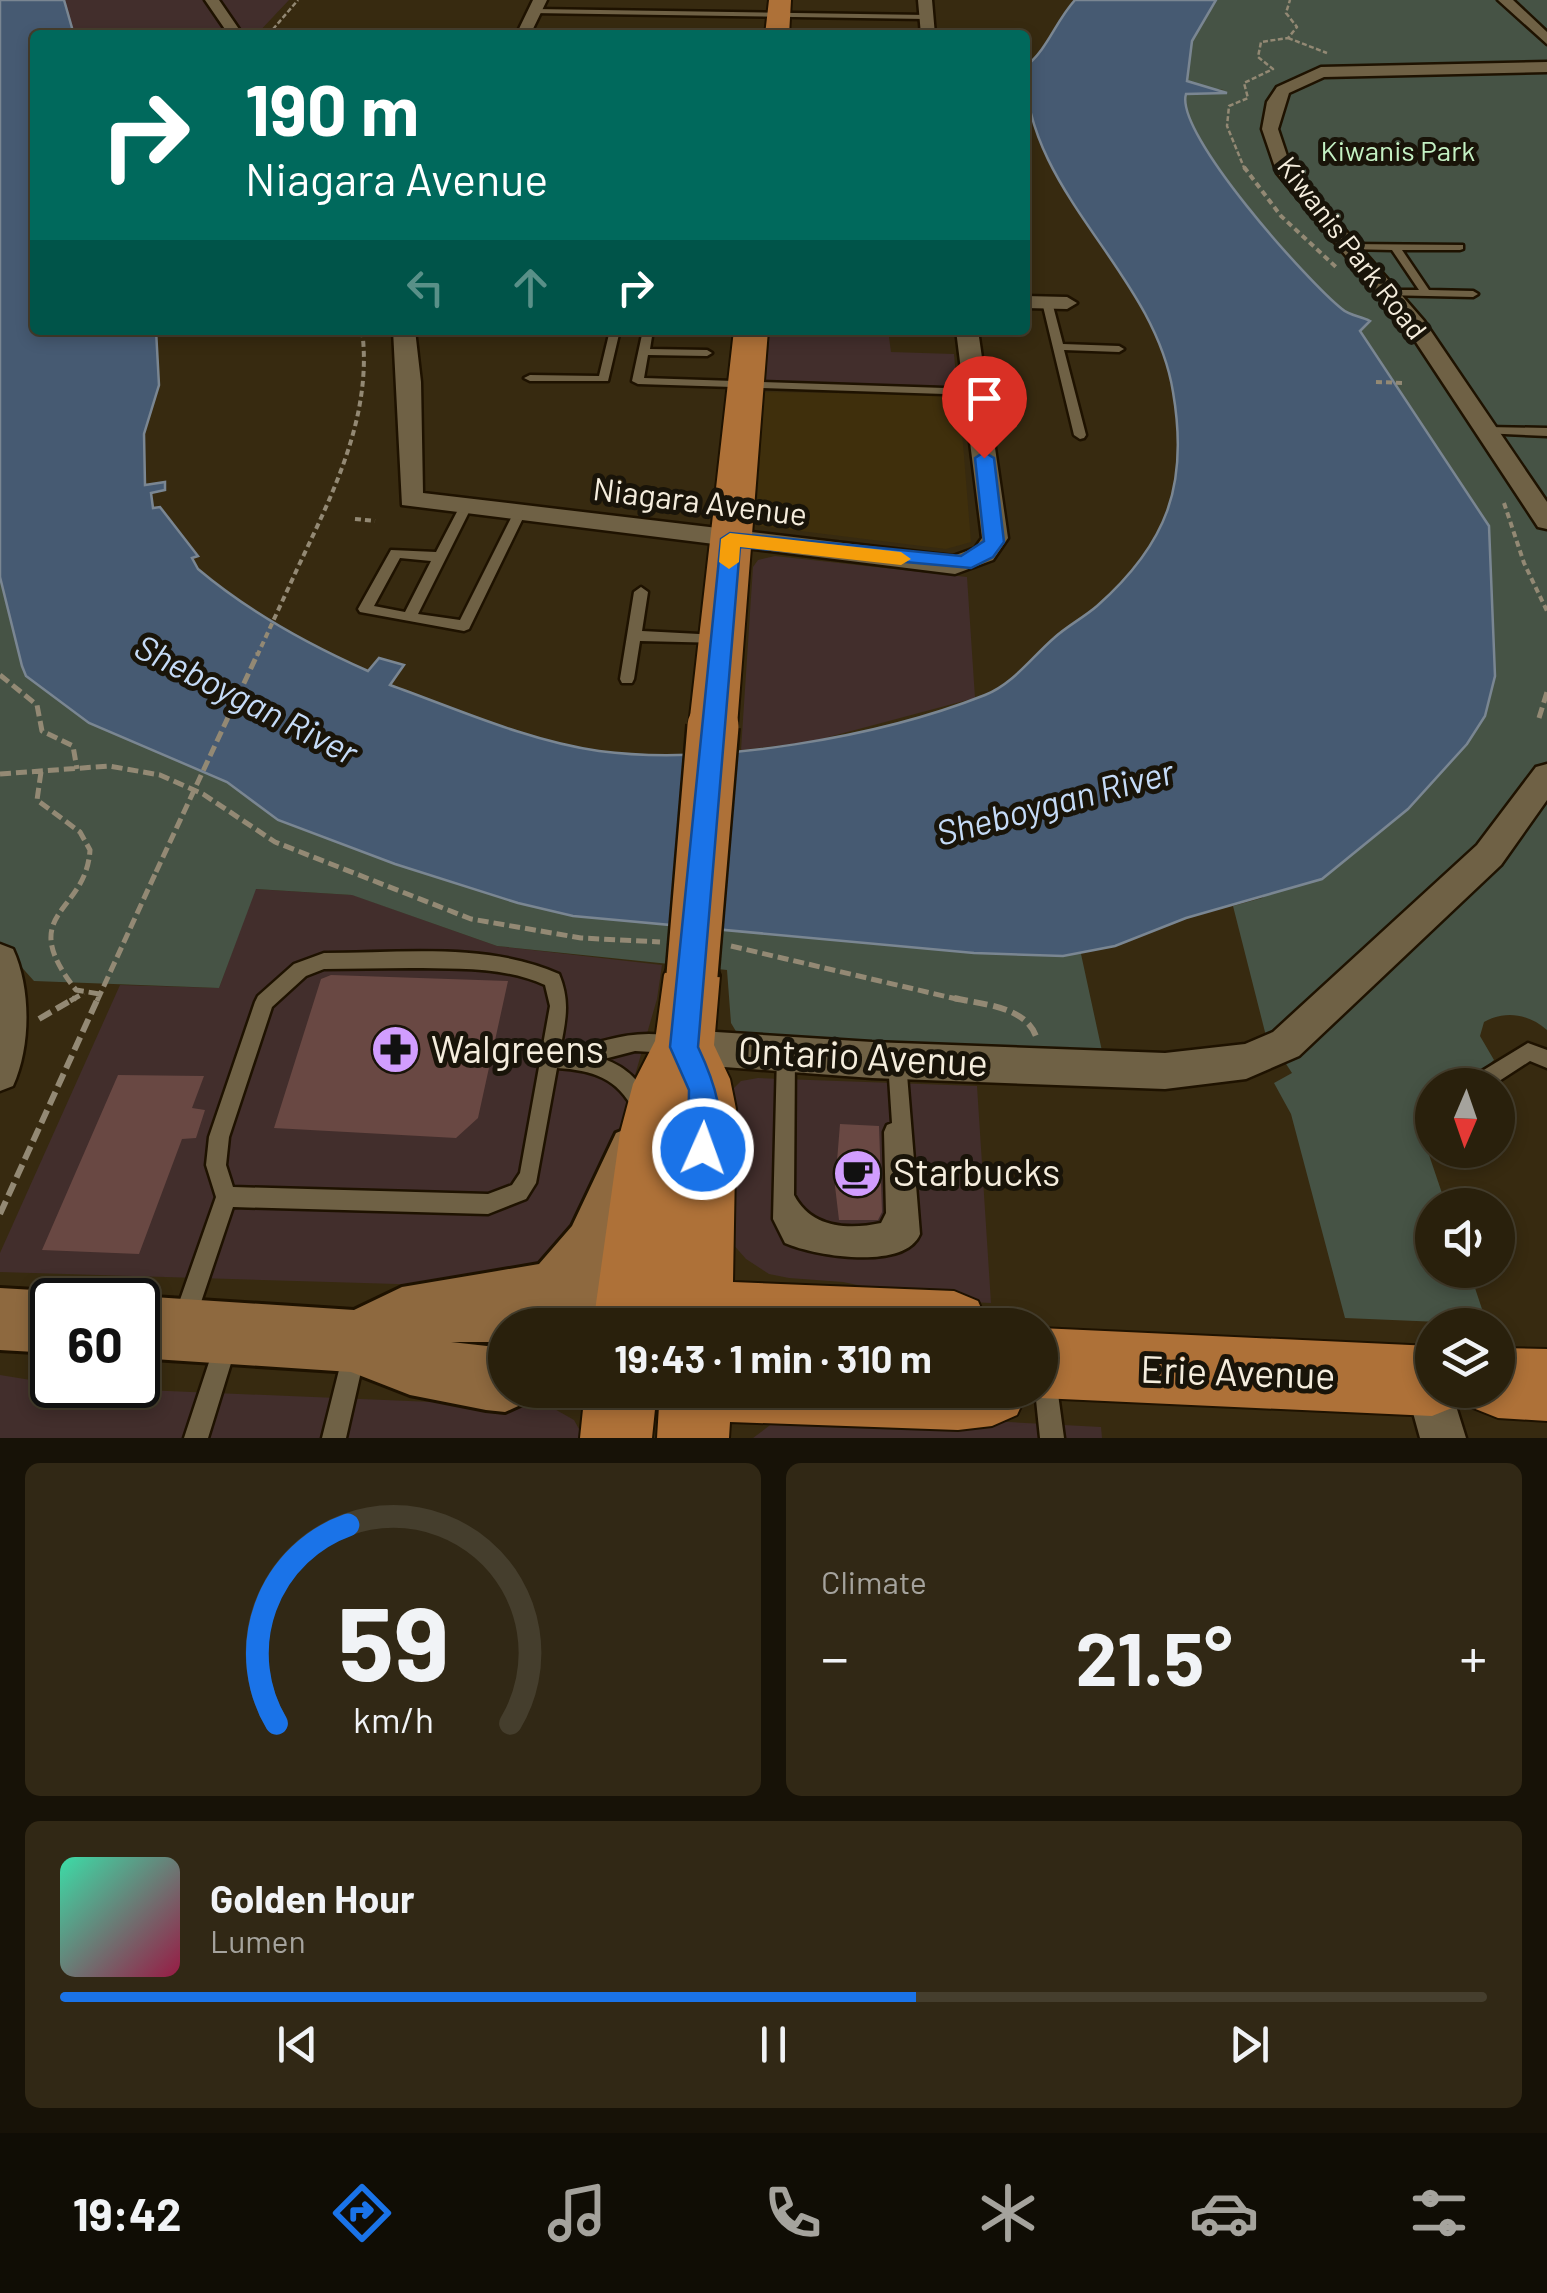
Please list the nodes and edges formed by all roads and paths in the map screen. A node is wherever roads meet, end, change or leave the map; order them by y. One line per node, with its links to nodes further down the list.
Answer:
1 (212, 0): 7 (street)
2 (298, 0): 8 (path)
3 (1505, 0): 11 (street)
4 (537, 6): 6 (lane); 9 (street)
5 (926, 8): 6 (lane)
6 (779, 17)
7 (233, 30)
8 (272, 30)
9 (525, 30)
10 (1288, 38): 13 (path)
11 (1547, 40)
12 (1547, 67): 13 (street, Kiwanis Park Road)
13 (1355, 68): 15 (street, Kiwanis Park Road)
14 (1396, 246): 15 (lane); 16 (lane); 18 (lane)
15 (1348, 247): 17 (street, Kiwanis Park Road)
16 (1460, 248)
17 (1387, 293): 18 (lane); 36 (street, Kiwanis Park Road)
18 (1426, 293): 19 (lane)
19 (1474, 294)
20 (1046, 302): 27 (lane)
21 (362, 335): 61 (path, bridge)
22 (405, 335): 39 (street, Niagara Avenue)
23 (614, 335): 31 (lane)
24 (647, 335): 29 (lane)
25 (749, 335): 34 (main road)
26 (968, 335): 35 (street)
27 (1058, 348): 28 (lane); 38 (lane)
28 (1119, 348)
29 (643, 352): 30 (lane); 34 (lane)
30 (707, 353)
31 (530, 378)
32 (1376, 382): 33 (path)
33 (1405, 383)
34 (743, 385): 35 (lane); 44 (main road)
35 (976, 392): 44 (street, Niagara Avenue)
36 (1486, 431): 37 (lane); 43 (street, Kiwanis Park Road)
37 (1547, 432)
38 (1080, 435)
39 (466, 506): 40 (street, Niagara Avenue); 45 (lane)
40 (520, 514): 44 (street, Niagara Avenue); 47 (lane)
41 (355, 518): 42 (path)
42 (375, 521)
43 (1547, 521)
44 (730, 539): 49 (main road)
45 (440, 558): 47 (lane); 47 (lane)
46 (641, 592): 48 (lane)
47 (409, 616)
48 (634, 636): 49 (lane); 51 (lane)
49 (722, 640): 58 (main road, bridge)
50 (0, 675): 54 (path)
51 (627, 680)
52 (1547, 692): 53 (path)
53 (1539, 718)
54 (77, 769): 55 (path); 58 (path)
55 (41, 772): 56 (path); 60 (path)
56 (0, 774)
57 (1547, 776): 68 (street)
58 (695, 954): 63 (main road); 68 (path)
59 (0, 960): 62 (street)
60 (84, 993): 61 (path); 62 (path)
61 (100, 994): 73 (path)
62 (6, 1014): 70 (street)
63 (684, 1047): 64 (street, Ontario Avenue); 65 (lane); 71 (main road); 75 (main road)
64 (786, 1054): 67 (street, Ontario Avenue); 67 (lane)
65 (559, 1059): 71 (lane); 72 (lane); 72 (lane)
66 (1547, 1059): 69 (lane)
67 (897, 1061): 68 (street, Ontario Avenue)
68 (1041, 1066)
69 (1503, 1068)
70 (0, 1073)
71 (651, 1133): 74 (main road); 76 (main road)
72 (226, 1197): 80 (lane)
73 (0, 1214)
74 (629, 1308)
75 (698, 1308)
76 (464, 1309): 77 (main road); 81 (main road)
77 (488, 1310)
78 (0, 1319): 79 (main road)
79 (30, 1321)
80 (183, 1330): 81 (main road); 90 (lane)
81 (358, 1341): 83 (main road); 91 (lane)
82 (1058, 1373): 86 (main road, Erie Avenue)
83 (488, 1377)
84 (1515, 1384): 85 (main road)
85 (1547, 1385)
86 (1415, 1399)
87 (619, 1408): 92 (main road)
88 (695, 1408): 93 (main road)
89 (1042, 1408): 94 (lane)
90 (196, 1438)
91 (334, 1438)
92 (616, 1438)
93 (693, 1438)
94 (1052, 1438)

